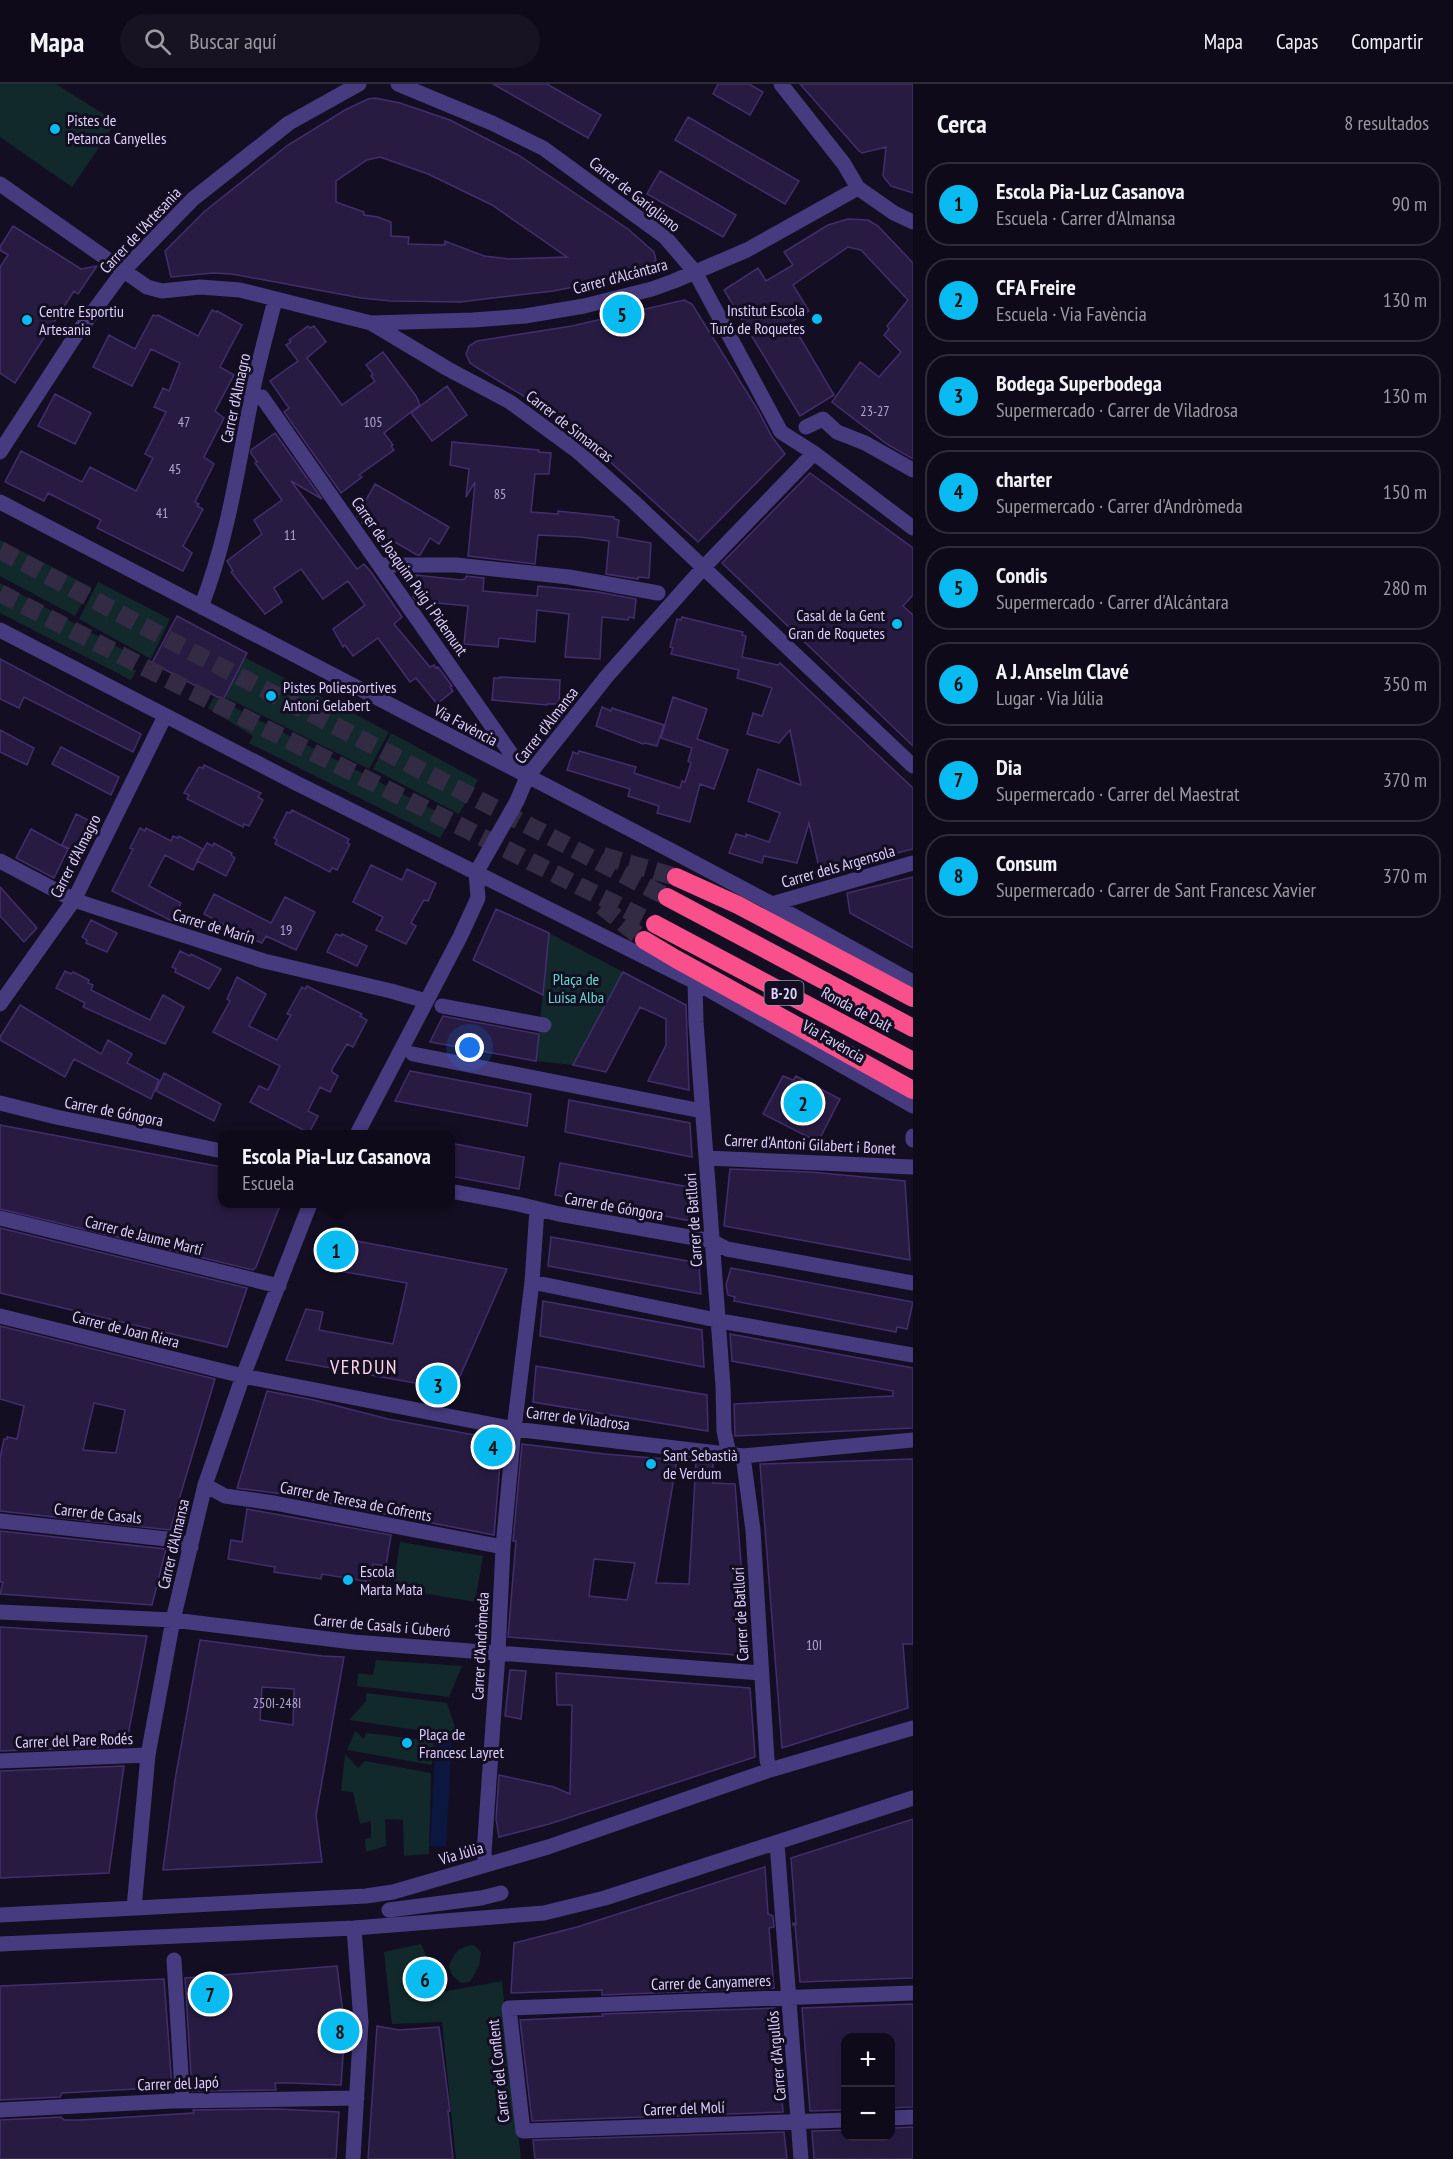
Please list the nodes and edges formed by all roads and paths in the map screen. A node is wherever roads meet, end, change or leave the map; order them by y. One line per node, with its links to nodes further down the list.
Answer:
1 (359, 84): 7 (street, Carrer de l'Artesania)
2 (398, 84): 8 (street, Carrer de Garigliano)
3 (781, 84): 5 (street)
4 (0, 184): 7 (street, Carrer de Simancas)
5 (858, 188): 6 (street); 8 (street, Carrer d'Alcántara)
6 (913, 222)
7 (124, 270): 9 (street, Carrer de Simancas); 13 (street, Carrer de l'Artesania)
8 (695, 272): 10 (street, Carrer d'Alcántara); 14 (street, Carrer de Garigliano)
9 (275, 300): 10 (street, Carrer de Simancas); 21 (street, Carrer d'Almagro)
10 (371, 323): 19 (street, Carrer de Simancas)
11 (262, 397): 18 (street, Carrer de Joaquim Puig i Pidemunt)
12 (806, 427): 15 (street)
13 (0, 452)
14 (814, 453): 17 (street, Carrer de Garigliano); 19 (street, Carrer d'Almansa)
15 (913, 470)
16 (0, 502): 21 (street, Via Favència)
17 (913, 528)
18 (381, 566): 20 (street); 25 (street, Carrer de Joaquim Puig i Pidemunt)
19 (703, 568): 24 (street, Carrer de Simancas); 25 (street, Carrer d'Almansa)
20 (658, 593)
21 (201, 607): 25 (street, Via Favència)
22 (0, 630): 23 (street, Via Favència)
23 (165, 716): 28 (street, Via Favència); 31 (street, Carrer d'Almagro)
24 (913, 766)
25 (527, 777): 28 (street, Carrer d'Almansa); 32 (street, Via Favència)
26 (0, 861): 31 (street, Carrer de Marín)
27 (913, 863): 32 (street, Carrer dels Argensola)
28 (476, 873): 35 (street, Via Favència); 38 (street, Carrer d'Almansa)
29 (676, 877): 37 (highway)
30 (667, 897): 42 (highway, Ronda de Dalt / B-20)
31 (74, 900): 38 (street, Carrer de Marín); 39 (street, Carrer d'Almagro)
32 (772, 904): 36 (street, Via Favència)
33 (655, 924): 44 (highway, Ronda de Dalt / B-20)
34 (644, 940): 45 (highway)
35 (695, 982): 47 (street, Via Favència); 48 (street, Carrer de Batllori)
36 (913, 982)
37 (913, 998)
38 (426, 1001): 49 (street, Carrer d'Almansa)
39 (0, 1004)
40 (442, 1006): 41 (street)
41 (544, 1025)
42 (913, 1028)
43 (414, 1054): 48 (street)
44 (913, 1061)
45 (913, 1090)
46 (0, 1103): 50 (street, Carrer de Góngora)
47 (913, 1106)
48 (702, 1111): 51 (street, Carrer de Batllori)
49 (359, 1130)
50 (218, 1150)
51 (706, 1158): 52 (street, Carrer d'Antoni Gilabert i Bonet); 57 (street, Carrer de Batllori)
52 (913, 1167)
53 (455, 1192): 55 (street, Carrer de Góngora)
54 (308, 1208): 60 (street, Carrer d'Almansa)
55 (537, 1209): 57 (street, Carrer de Góngora); 58 (street, Carrer d'Andròmeda)
56 (0, 1218): 60 (street, Carrer de Jaume Martí)
57 (712, 1241): 59 (street, Carrer de Góngora); 62 (street, Carrer de Batllori)
58 (532, 1282): 62 (street); 65 (street, Carrer d'Andròmeda)
59 (913, 1283)
60 (279, 1286): 64 (street, Carrer d'Almansa)
61 (0, 1316): 64 (street, Carrer de Joan Riera)
62 (719, 1320): 63 (street); 67 (street, Carrer de Batllori)
63 (913, 1355)
64 (243, 1376): 65 (street, Carrer de Viladrosa); 68 (street, Carrer d'Almansa)
65 (514, 1429): 67 (street, Carrer de Viladrosa); 71 (street, Carrer d'Andròmeda)
66 (913, 1440): 67 (street, Carrer de Viladrosa)
67 (736, 1455): 75 (street, Carrer de Batllorí)
68 (205, 1485): 70 (street, Carrer d'Almansa); 71 (street, Carrer de Teresa de Cofrents)
69 (0, 1521): 70 (street, Carrer de Casals)
70 (191, 1547): 73 (street, Carrer d'Almansa)
71 (503, 1547): 74 (street, Carrer d'Andròmeda)
72 (0, 1612): 73 (street, Carrer de Casals i Cuberó)
73 (173, 1620): 74 (street, Carrer de Casals i Cuberó); 77 (street, Carrer d'Almansa)
74 (498, 1653): 75 (street, Carrer de Casals i Cuberó); 82 (street, Carrer d'Andròmeda)
75 (761, 1673): 79 (street, Carrer de Batllorí)
76 (913, 1728): 79 (street, Via Júlia)
77 (148, 1755): 78 (street, Carrer del Pare Rodés); 84 (street, Carrer d'Almansa)
78 (0, 1761)
79 (770, 1770): 82 (street, Via Júlia)
80 (913, 1798): 81 (street)
81 (777, 1843): 87 (street); 91 (street, Carrer d'Argullós)
82 (486, 1865): 84 (street, Via Júlia)
83 (501, 1893): 85 (street)
84 (134, 1908): 86 (street, Via Júlia)
85 (389, 1910)
86 (0, 1915)
87 (354, 1928): 88 (street); 94 (street)
88 (0, 1944)
89 (174, 1960): 93 (street)
90 (913, 1993): 91 (street, Carrer de Canyameres)
91 (789, 1998): 92 (street, Carrer de Canyameres); 99 (street, Carrer d'Argullós)
92 (509, 2008): 100 (street, Carrer del Conflent)
93 (182, 2090)
94 (357, 2098): 95 (street, Carrer del Japó); 101 (street)
95 (0, 2110)
96 (913, 2116): 97 (street)
97 (895, 2118)
98 (841, 2120): 99 (street, Carrer del Molí)
99 (799, 2122): 100 (street, Carrer del Molí); 102 (street, Carrer d'Argullós)
100 (523, 2130)
101 (353, 2159)
102 (801, 2159)

